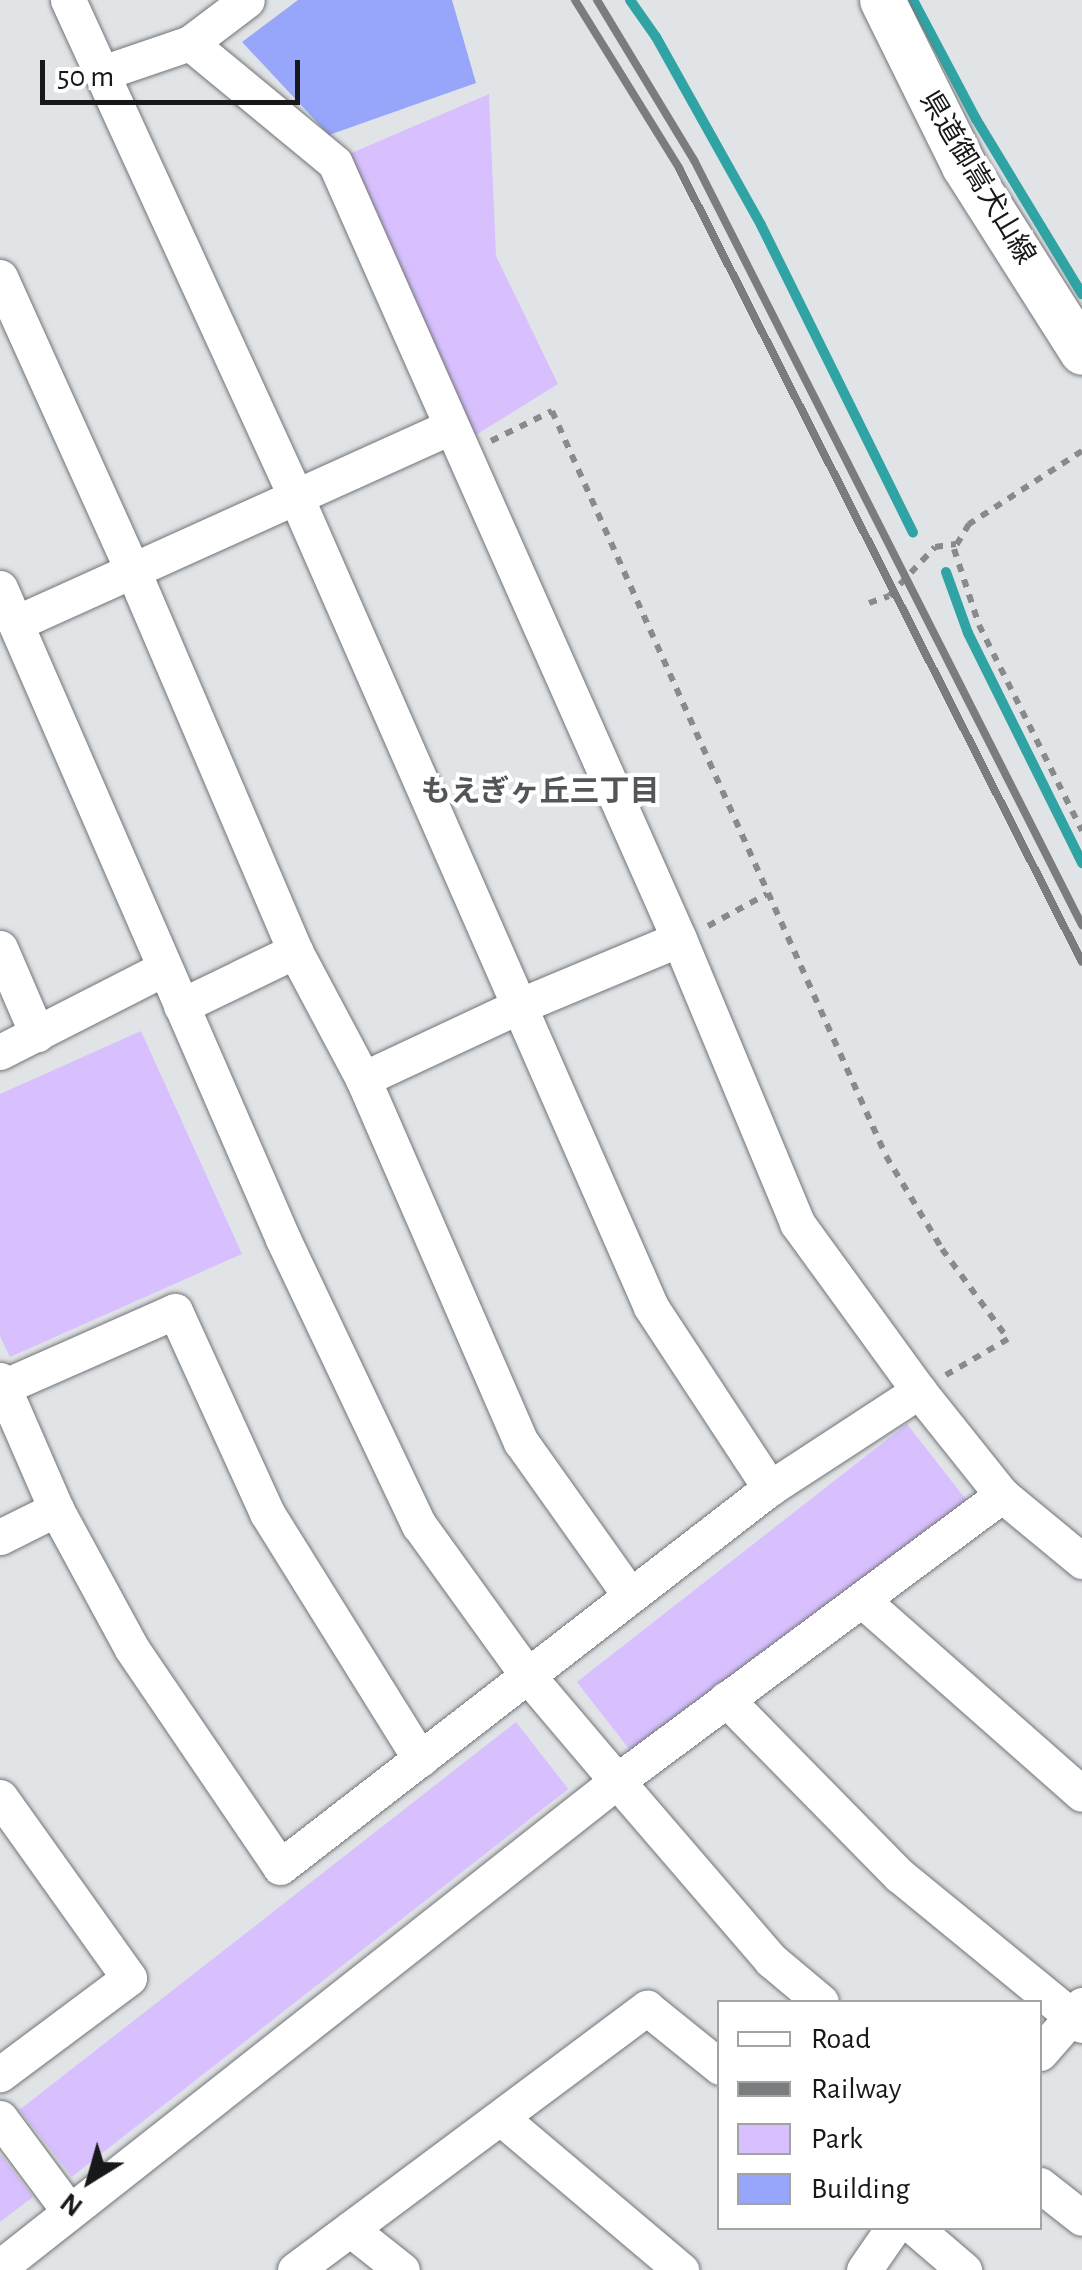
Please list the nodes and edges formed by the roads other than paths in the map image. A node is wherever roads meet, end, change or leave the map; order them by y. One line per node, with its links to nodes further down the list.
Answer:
1 (68, 0): 5 (street)
2 (247, 0): 4 (street)
3 (882, 0): 7 (main road, 県道御嵩犬山線)
4 (190, 43): 5 (street); 8 (street)
5 (102, 73): 9 (street)
6 (0, 277): 10 (street)
7 (1082, 352)
8 (451, 427): 9 (street); 13 (street)
9 (296, 497): 10 (street); 18 (street)
10 (133, 571): 12 (street); 15 (street)
11 (0, 588): 12 (street)
12 (16, 623): 16 (street)
13 (694, 932): 18 (street); 23 (street)
14 (0, 948): 19 (street)
15 (295, 951): 17 (street); 21 (street)
16 (163, 969): 17 (street); 19 (street)
17 (181, 1006): 31 (street)
18 (518, 1006): 21 (street); 24 (street)
19 (37, 1034): 20 (street)
20 (0, 1052)
21 (363, 1079): 29 (street)
22 (2, 1384): 26 (street); 33 (street)
23 (918, 1391): 24 (street); 25 (street)
24 (770, 1488): 29 (street)
25 (1002, 1494): 28 (street); 30 (street)
26 (56, 1510): 27 (street); 33 (street)
27 (0, 1537)
28 (1082, 1561)
29 (629, 1594): 31 (street)
30 (862, 1600): 32 (street); 35 (street)
31 (528, 1676): 33 (street); 34 (street)
32 (726, 1699): 34 (street); 38 (street)
33 (420, 1759)
34 (617, 1781): 37 (street); 45 (street)
35 (1082, 1794)
36 (0, 1797): 41 (street)
37 (819, 2000)
38 (1079, 2016): 39 (street)
39 (1042, 2052)
40 (717, 2064): 43 (street)
41 (0, 2074)
42 (0, 2118): 45 (street)
43 (501, 2118): 47 (street); 53 (street)
44 (1042, 2187): 46 (street)
45 (69, 2212): 50 (street)
46 (1082, 2218)
47 (350, 2229): 51 (street); 52 (street)
48 (892, 2230): 54 (street)
49 (917, 2230): 55 (street)
50 (0, 2267)
51 (295, 2270)
52 (402, 2270)
53 (681, 2270)
54 (864, 2270)
55 (964, 2270)

